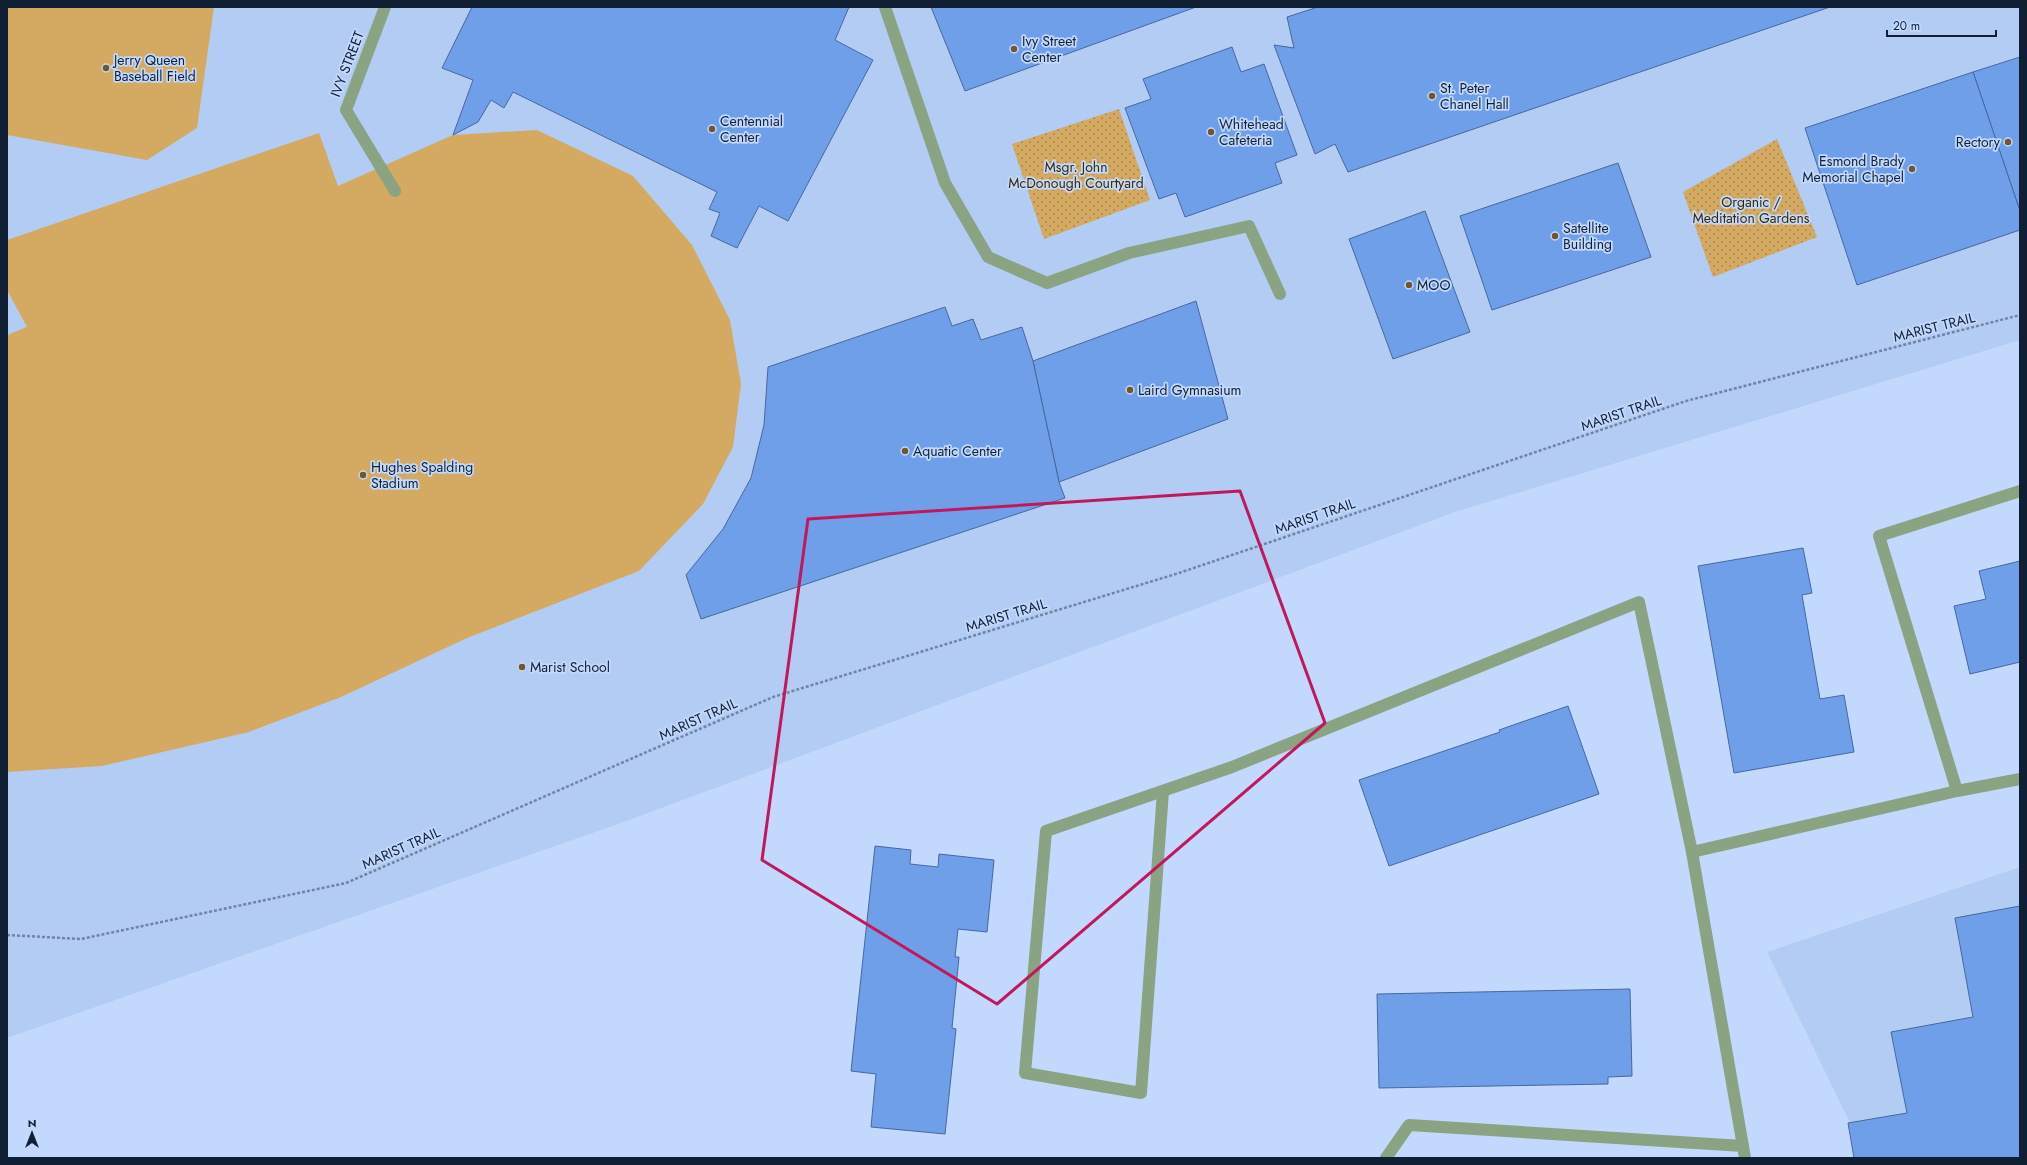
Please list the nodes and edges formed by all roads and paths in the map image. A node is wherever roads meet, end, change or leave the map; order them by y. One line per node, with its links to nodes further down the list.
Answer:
1 (385, 7): 3 (street, IVY STREET)
2 (885, 7): 4 (street)
3 (395, 191)
4 (1280, 294)
5 (2020, 315): 11 (path, MARIST TRAIL)
6 (2020, 491): 9 (street)
7 (2020, 779): 9 (street)
8 (1163, 790): 8 (street); 10 (street)
9 (1957, 791): 10 (street)
10 (1692, 852): 12 (street)
11 (7, 935)
12 (1744, 1152): 13 (street)
13 (1386, 1158)

